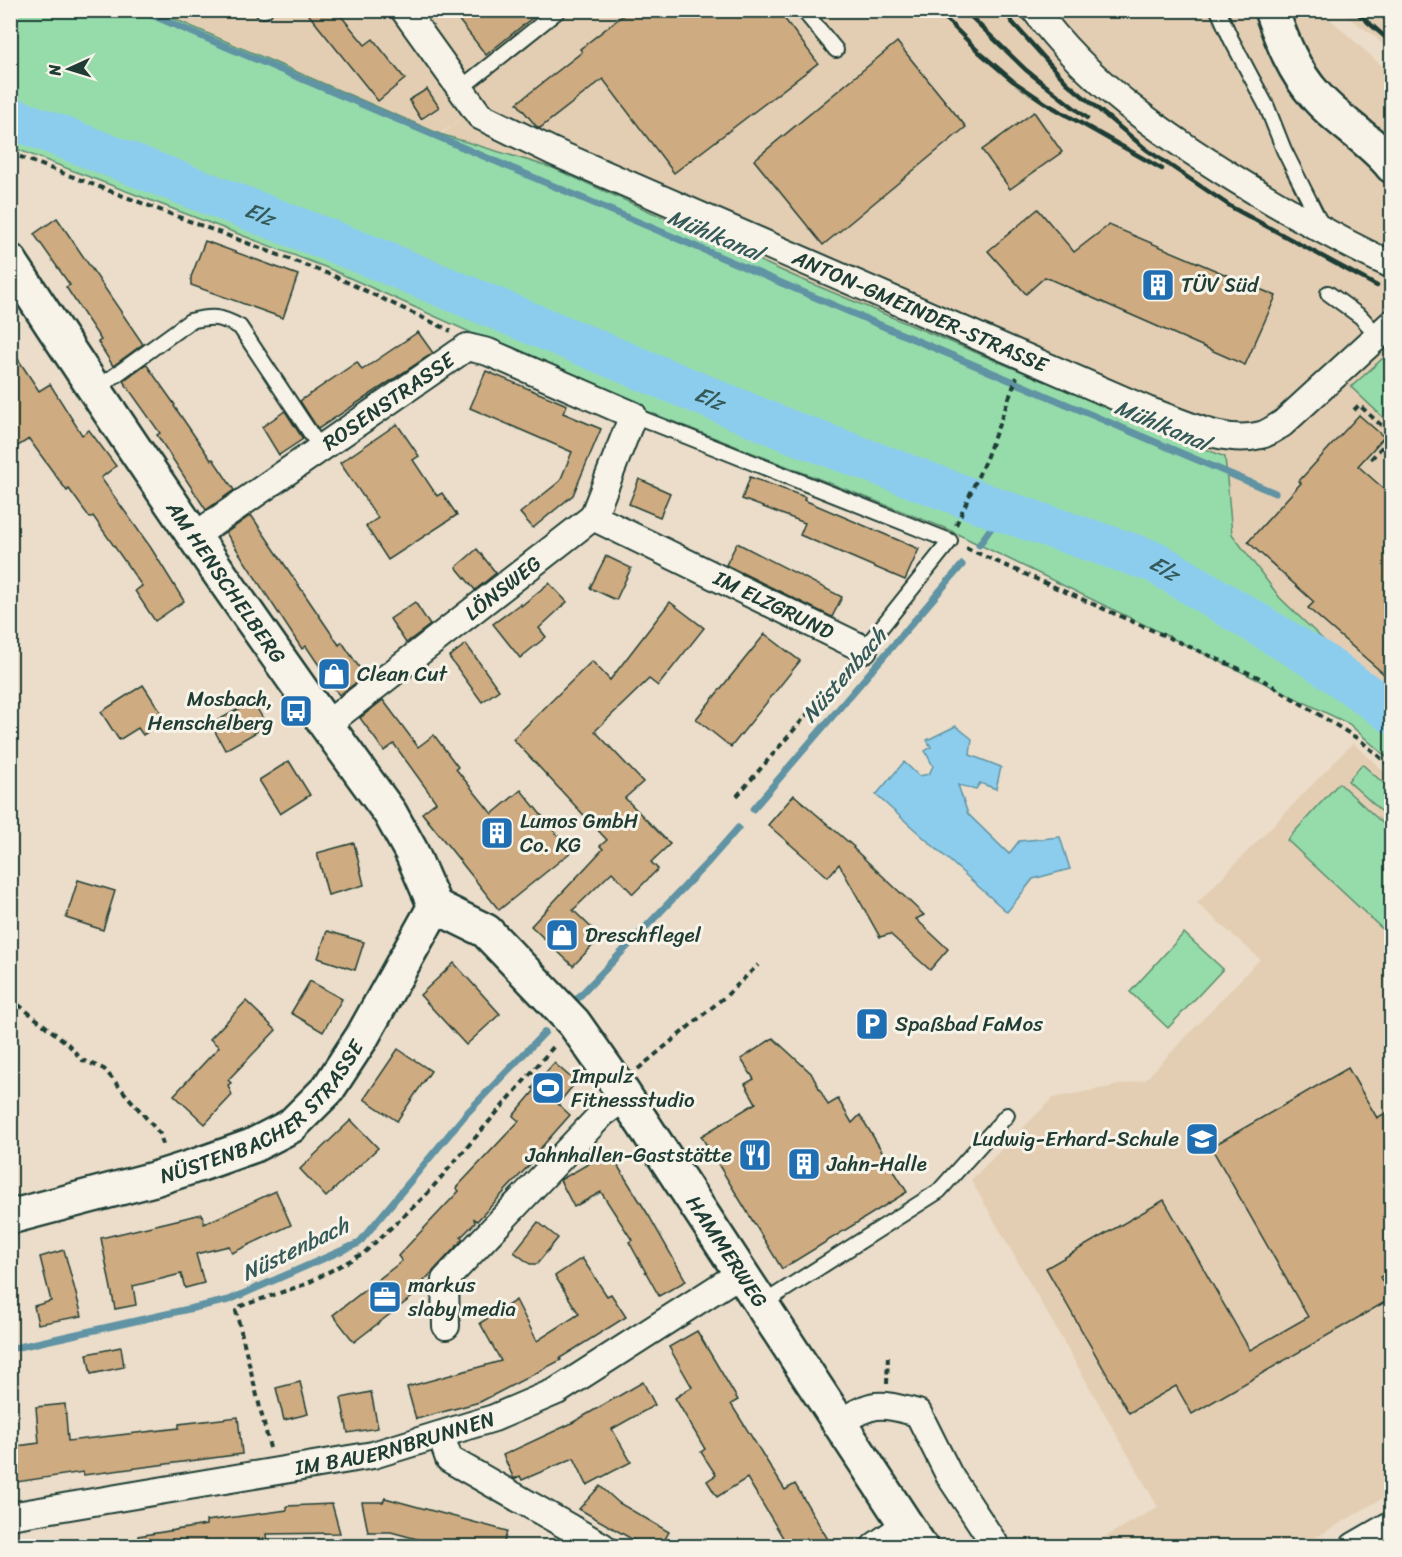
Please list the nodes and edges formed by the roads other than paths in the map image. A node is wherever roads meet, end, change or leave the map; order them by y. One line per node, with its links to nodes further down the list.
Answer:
1 (404, 10): 8 (street, ANTON-GMEINDER-STRASSE)
2 (559, 10): 8 (lane)
3 (803, 10): 7 (lane)
4 (1035, 10): 10 (street)
5 (1218, 10): 10 (lane)
6 (1271, 10): 9 (main road)
7 (836, 50)
8 (461, 88): 14 (street, ANTON-GMEINDER-STRASSE)
9 (1392, 165)
10 (1326, 234): 12 (street)
11 (10, 261): 15 (main road, AM HENSCHELBERG)
12 (1392, 265)
13 (1328, 293): 14 (lane)
14 (1385, 330)
15 (94, 390): 17 (lane); 19 (main road, AM HENSCHELBERG)
16 (633, 416): 17 (street, ROSENSTRASSE); 18 (street); 20 (lane)
17 (321, 448): 19 (street, ROSENSTRASSE)
18 (593, 516): 20 (street, IM ELZGRUND); 21 (street, LÖNSWEG)
19 (193, 537): 21 (main road, AM HENSCHELBERG)
20 (864, 649)
21 (326, 725): 22 (main road, AM HENSCHELBERG)
22 (435, 906): 23 (main road, HAMMERWEG); 25 (main road, NÜSTENBACHER STRASSE)
23 (621, 1090): 26 (main road, HAMMERWEG); 28 (street)
24 (1007, 1115): 27 (lane)
25 (10, 1217)
26 (741, 1273): 27 (main road, HAMMERWEG); 30 (street, IM BAUERNBRUNNEN)
27 (762, 1304): 29 (main road, HAMMERWEG)
28 (446, 1326)
29 (838, 1423): 33 (main road, HAMMERWEG); 36 (street)
30 (441, 1436): 31 (street, IM BAUERNBRUNNEN); 34 (street)
31 (10, 1516)
32 (1392, 1524): 37 (street)
33 (912, 1536): 35 (street)
34 (602, 1546)
35 (875, 1546)
36 (996, 1546)
37 (1354, 1546)

